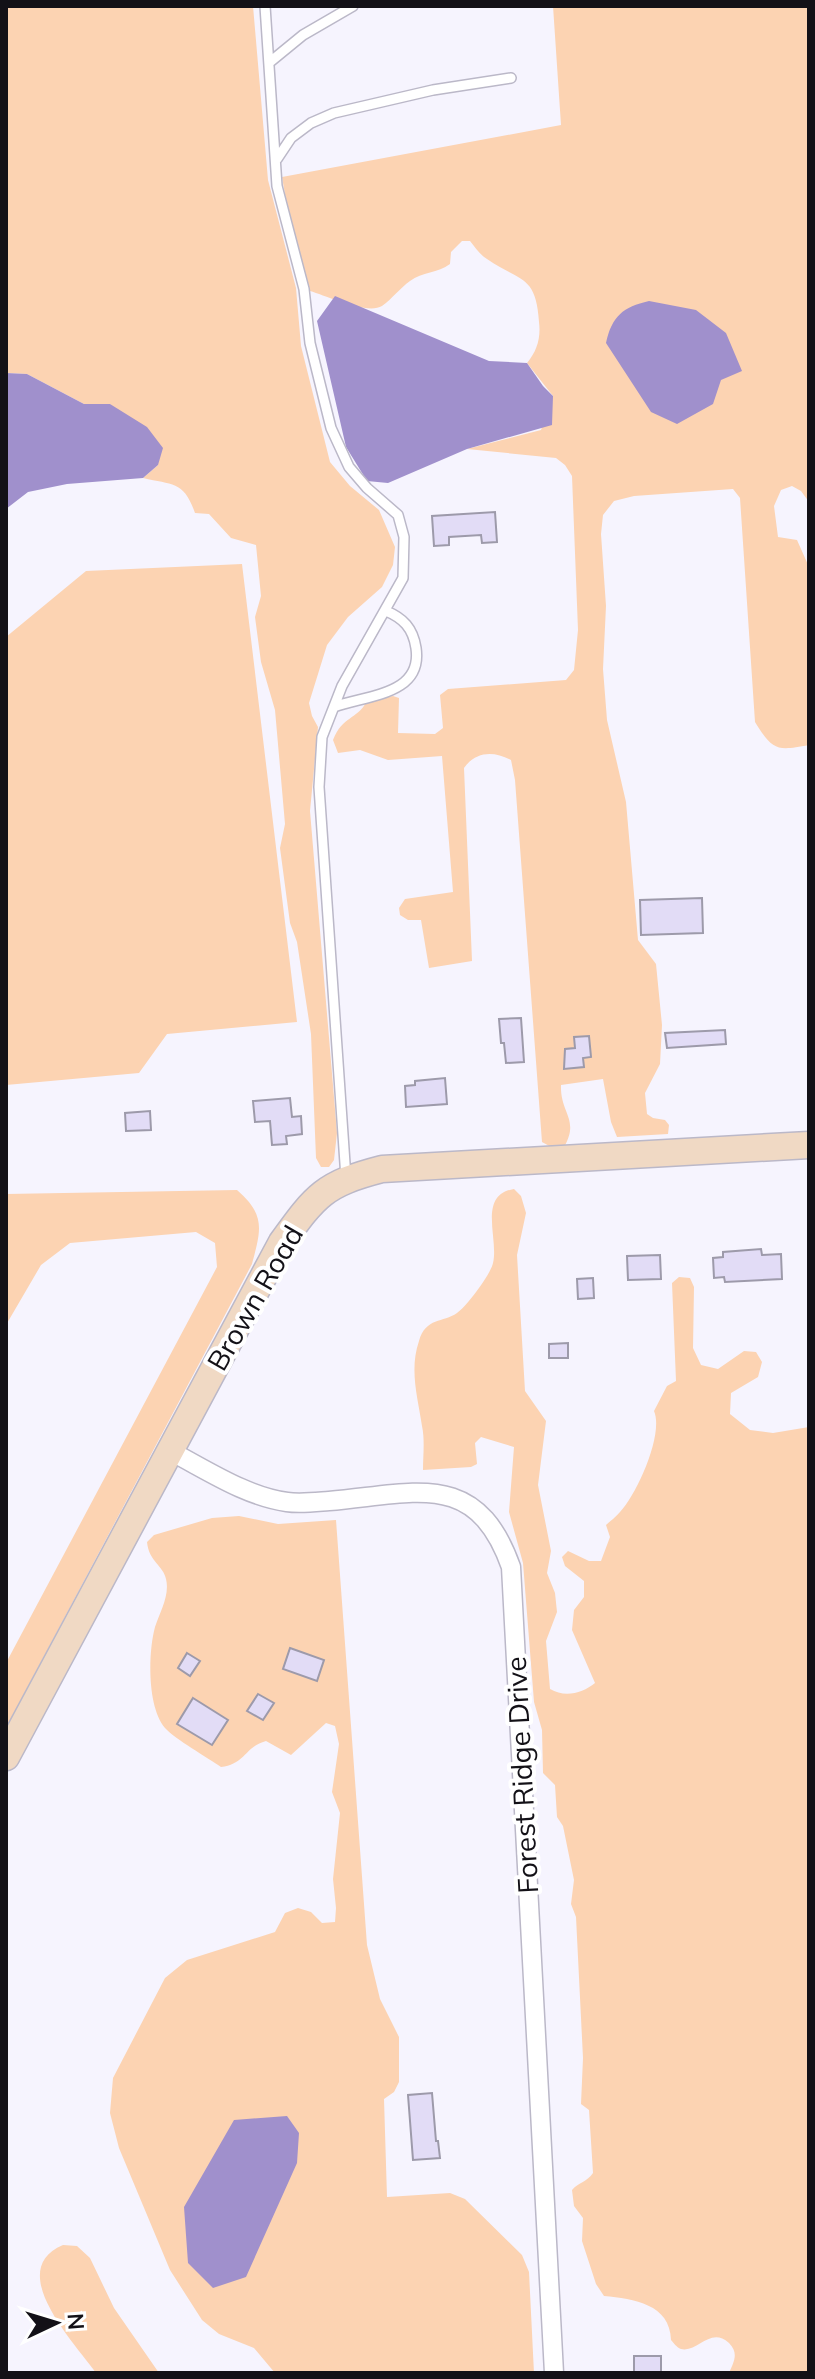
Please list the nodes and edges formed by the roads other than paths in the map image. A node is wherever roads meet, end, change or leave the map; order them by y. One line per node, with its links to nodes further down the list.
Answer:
1 (265, 6): 3 (lane)
2 (353, 6): 3 (lane)
3 (270, 62): 5 (lane)
4 (511, 78): 5 (lane)
5 (277, 159): 6 (lane)
6 (386, 611): 7 (lane); 7 (lane)
7 (334, 707): 9 (lane)
8 (809, 1145): 9 (street, Brown Road)
9 (346, 1178): 10 (street, Brown Road)
10 (170, 1451): 11 (street, Brown Road); 12 (street, Forest Ridge Drive)
11 (6, 1757)
12 (554, 2373)

